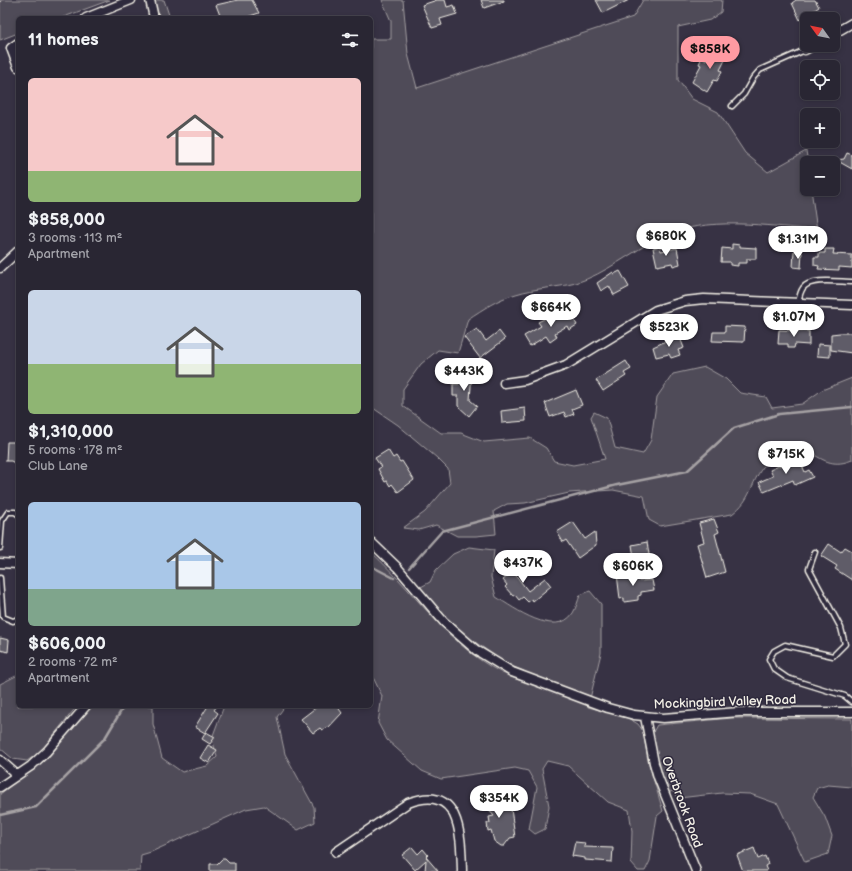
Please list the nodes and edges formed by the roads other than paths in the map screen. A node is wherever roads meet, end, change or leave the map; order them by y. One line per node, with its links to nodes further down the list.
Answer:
1 (131, 0): 3 (street)
2 (150, 0): 4 (street)
3 (91, 16)
4 (154, 16)
5 (852, 23): 6 (street)
6 (840, 30)
7 (16, 44): 9 (street)
8 (800, 52): 10 (lane)
9 (16, 62)
10 (732, 106)
11 (16, 253): 12 (street)
12 (0, 268)
13 (852, 282): 14 (lane)
14 (798, 304): 15 (street); 16 (street)
15 (852, 305)
16 (504, 383)
17 (16, 513): 19 (lane)
18 (373, 544): 28 (street, Mockingbird Valley Road)
19 (0, 548)
20 (815, 552): 25 (lane)
21 (0, 563): 22 (street)
22 (16, 564)
23 (0, 578): 24 (lane)
24 (16, 620)
25 (852, 702)
26 (84, 708): 30 (street)
27 (852, 712): 28 (street, Mockingbird Valley Road)
28 (645, 717): 34 (street, Overbrook Road)
29 (0, 760): 30 (street)
30 (18, 775): 31 (street)
31 (0, 787)
32 (336, 852): 33 (street)
33 (462, 871)
34 (696, 871)

